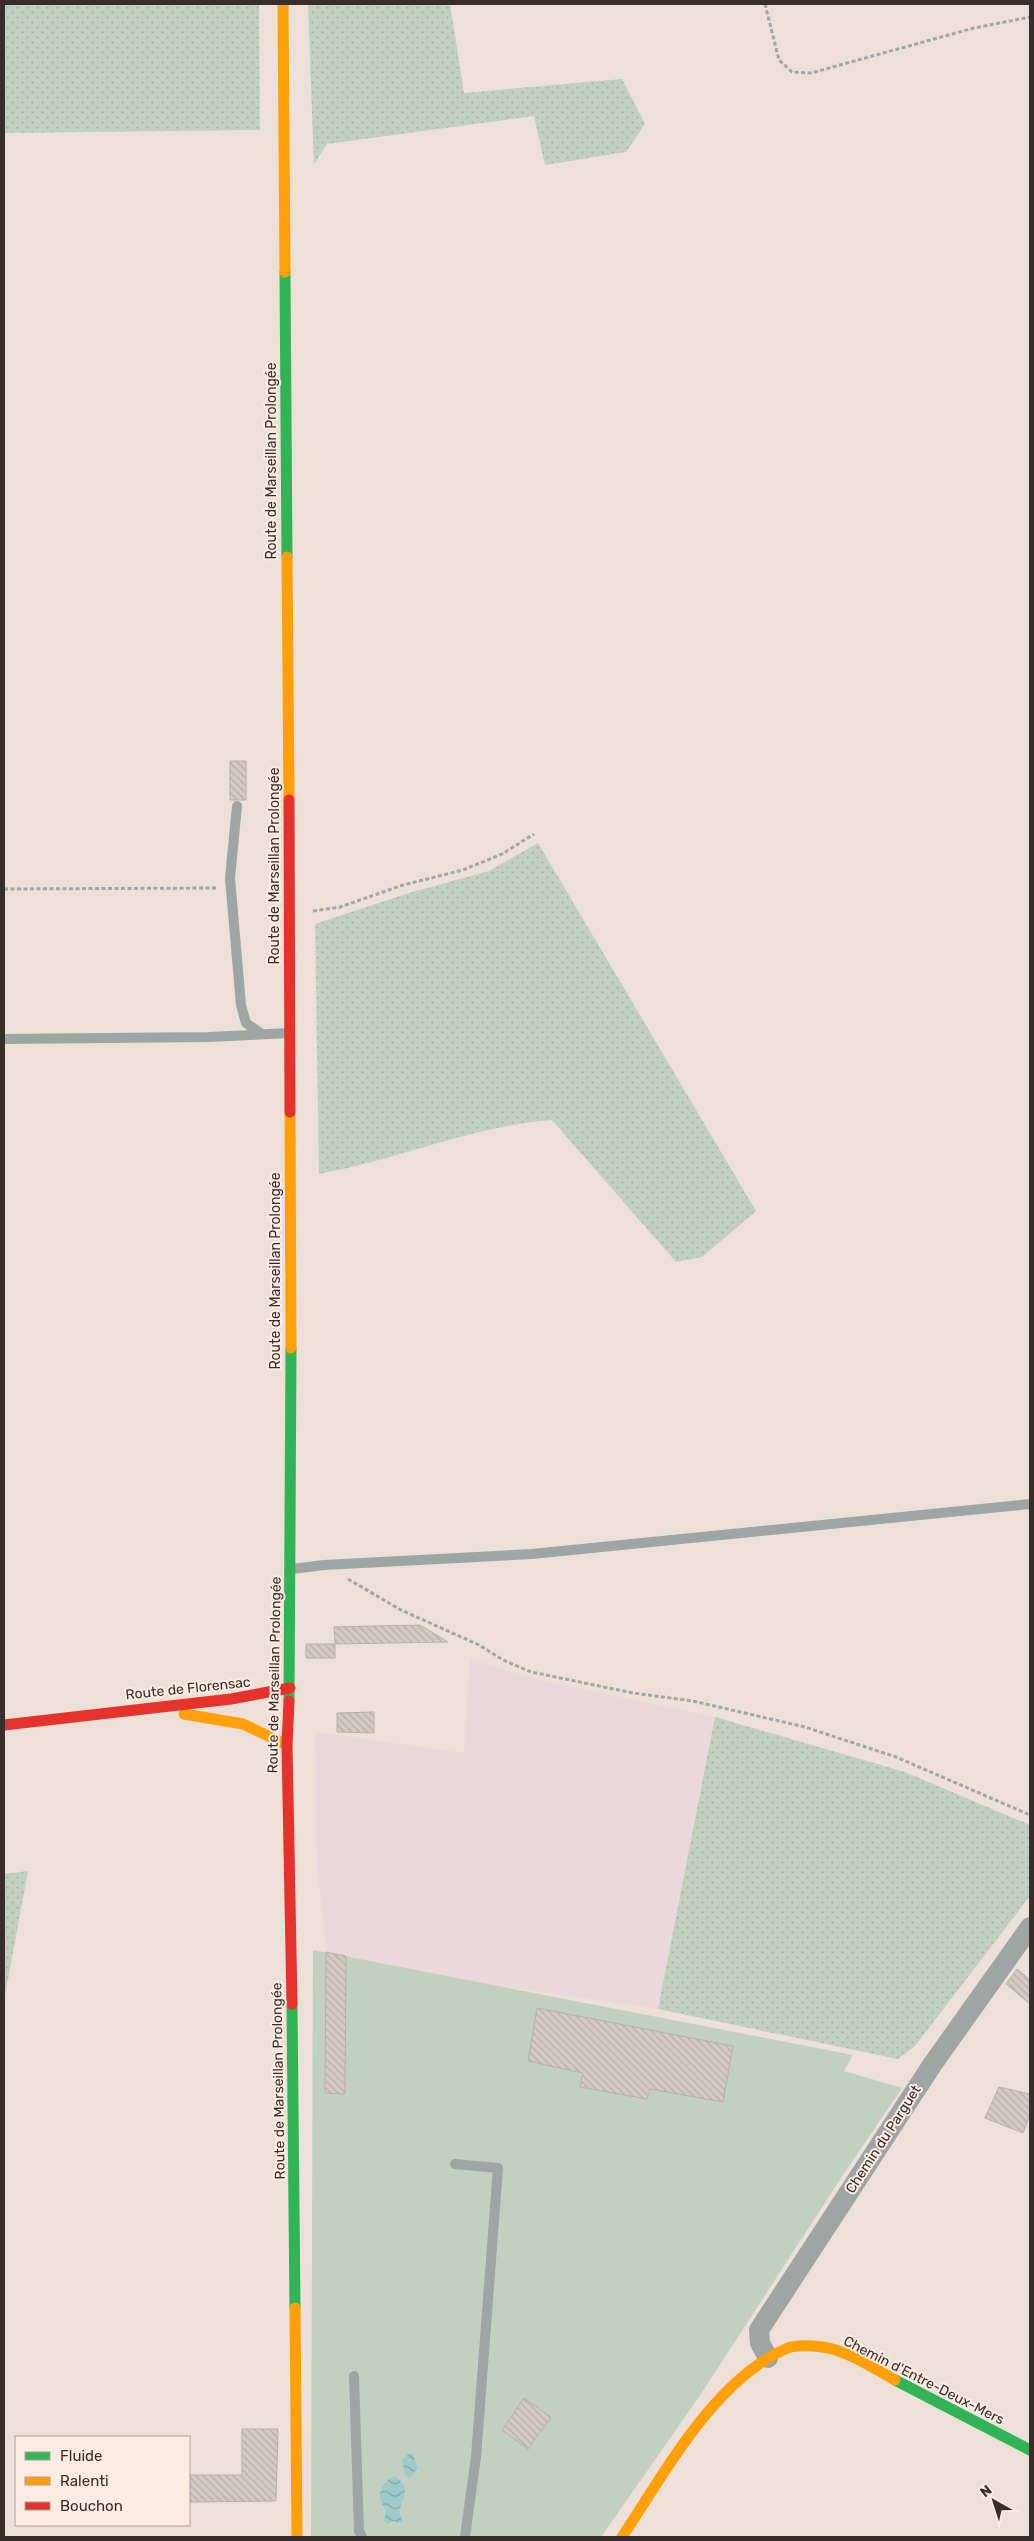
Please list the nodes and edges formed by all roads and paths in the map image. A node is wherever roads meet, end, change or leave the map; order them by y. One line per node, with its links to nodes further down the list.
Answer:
1 (283, 4): 8 (main road, Route de Marseillan Prolongée)
2 (765, 4): 3 (path)
3 (1030, 17)
4 (236, 806): 7 (lane)
5 (534, 834): 8 (path)
6 (4, 889): 7 (path)
7 (232, 896): 10 (lane)
8 (290, 913): 9 (main road, Route de Marseillan Prolongée)
9 (290, 1033): 10 (lane); 14 (main road, Route de Marseillan Prolongée)
10 (262, 1034): 11 (lane)
11 (4, 1039)
12 (1030, 1504): 13 (lane)
13 (324, 1564): 14 (lane); 19 (path)
14 (291, 1569): 15 (main road, Route de Marseillan Prolongée)
15 (290, 1688): 16 (main road, Route de Florensac); 18 (main road, Route de Marseillan Prolongée)
16 (117, 1710): 17 (main road, Route de Florensac); 18 (main road, Route de Florensac)
17 (4, 1725)
18 (287, 1745): 25 (main road, Route de Marseillan Prolongée)
19 (1030, 1815)
20 (1030, 1927): 22 (street, Chemin du Parguet)
21 (455, 2164): 27 (lane)
22 (768, 2358): 24 (main road, Chemin d'Entre-Deux-Mers); 28 (main road, Chemin d'Entre-Deux-Mers)
23 (354, 2376): 26 (lane)
24 (1030, 2450)
25 (297, 2537)
26 (362, 2537)
27 (465, 2537)
28 (622, 2537)

